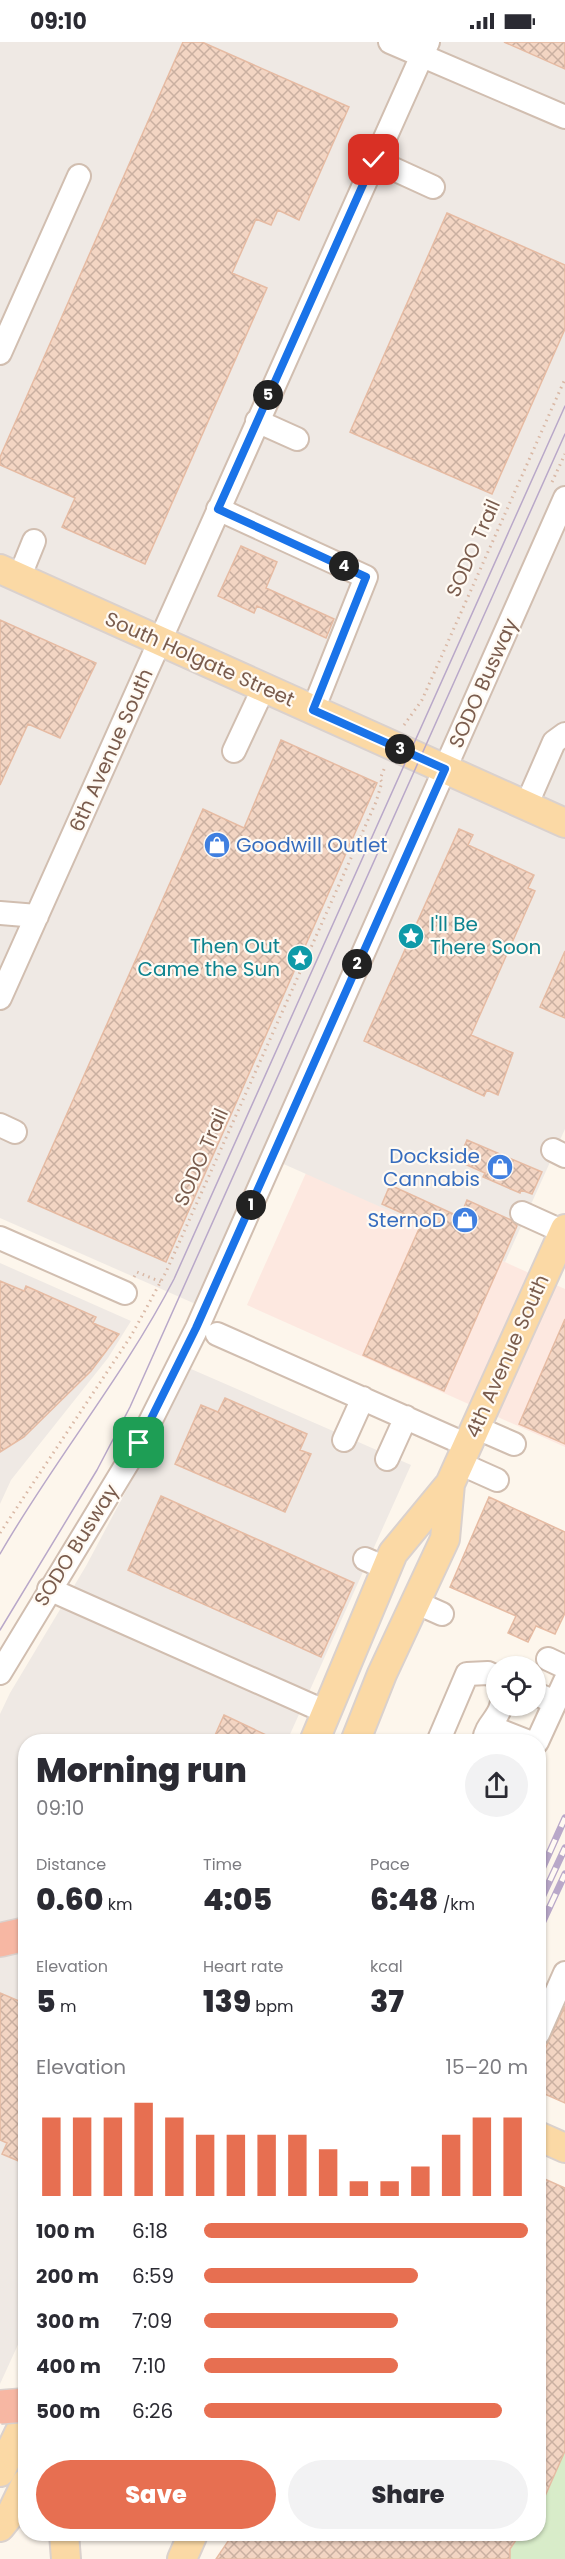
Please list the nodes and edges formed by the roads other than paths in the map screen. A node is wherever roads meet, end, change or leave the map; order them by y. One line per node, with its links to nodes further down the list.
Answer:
1 (390, 42): 2 (street)
2 (425, 49): 3 (street); 4 (street, 6th Avenue South)
3 (565, 117)
4 (374, 160): 6 (street); 8 (street, 6th Avenue South)
5 (79, 176): 7 (street)
6 (432, 187)
7 (0, 353)
8 (257, 421): 9 (street); 11 (street, 6th Avenue South)
9 (297, 439)
10 (565, 498): 20 (street, SODO Busway)
11 (218, 509): 14 (street, 6th Avenue South); 16 (street)
12 (34, 540): 13 (street)
13 (10, 573): 14 (main road, South Holgate Street)
14 (159, 641): 15 (main road, South Holgate Street); 24 (street, 6th Avenue South)
15 (264, 687): 16 (main road, South Holgate Street); 18 (street)
16 (313, 710): 20 (main road, South Holgate Street)
17 (565, 734): 19 (street)
18 (234, 751)
19 (557, 758): 21 (street)
20 (445, 769): 21 (main road, South Holgate Street); 39 (street, SODO Busway)
21 (526, 806): 22 (main road, South Holgate Street)
22 (565, 823)
23 (0, 913): 24 (street)
24 (37, 916): 25 (street, 6th Avenue South)
25 (0, 998)
26 (522, 1213): 27 (street)
27 (564, 1230): 35 (main road, 4th Avenue South)
28 (0, 1238): 29 (street)
29 (125, 1293)
30 (217, 1334): 31 (street)
31 (363, 1398): 32 (street); 33 (street)
32 (406, 1417): 35 (street); 36 (street)
33 (344, 1440)
34 (514, 1444): 35 (street)
35 (462, 1455): 37 (street); 38 (main road); 40 (main road, 4th Avenue South)
36 (387, 1459)
37 (497, 1480)
38 (387, 1562): 46 (main road); 50 (main road)
39 (49, 1589): 42 (street, SODO Busway); 46 (street)
40 (410, 1614): 41 (street); 51 (main road, 4th Avenue South); 52 (main road)
41 (442, 1614)
42 (0, 1673)
43 (486, 1673): 53 (street)
44 (565, 1681): 45 (street)
45 (546, 1697)
46 (326, 1712): 49 (main road)
47 (498, 1716): 54 (street)
48 (542, 1716): 55 (street)
49 (317, 1734)
50 (336, 1734)
51 (358, 1734)
52 (379, 1734)
53 (441, 1734)
54 (485, 1734)
55 (538, 1734)
56 (18, 1936): 57 (highway)
57 (0, 1940)
58 (565, 1973): 59 (street)
59 (546, 2016)
60 (546, 2140): 61 (main road)
61 (565, 2148)
62 (18, 2406): 63 (highway, bridge)
63 (0, 2407)
64 (18, 2435): 65 (main road)
65 (0, 2472)
66 (65, 2541): 68 (main road)
67 (190, 2541): 69 (main road)
68 (66, 2559)
69 (182, 2559)

